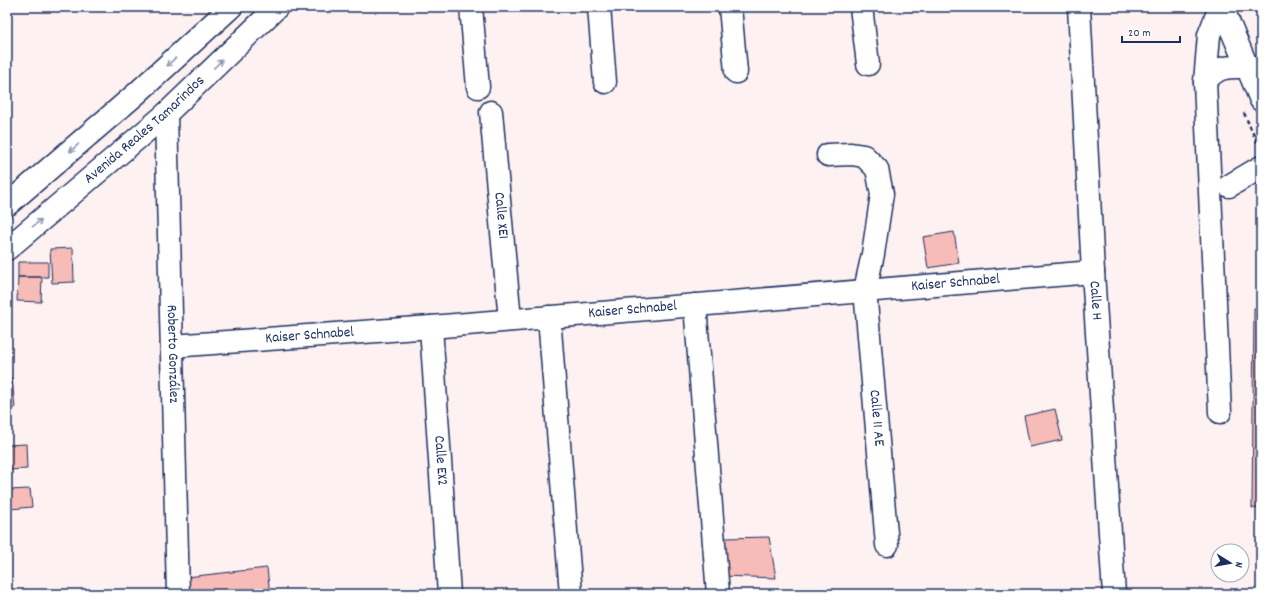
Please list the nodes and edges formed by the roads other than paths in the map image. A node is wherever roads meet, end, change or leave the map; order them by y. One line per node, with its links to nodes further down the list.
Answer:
1 (231, 7): 21 (street, one-way to 21)
2 (277, 7): 17 (street, Avenida Reales Tamarindos, one-way to 2)
3 (471, 7): 14 (street)
4 (599, 7): 12 (street)
5 (730, 7): 11 (street)
6 (861, 7): 9 (street)
7 (1079, 7): 23 (street, Calle H)
8 (1221, 7): 10 (street); 13 (street)
9 (868, 64)
10 (1247, 67): 13 (street); 15 (street)
11 (736, 72)
12 (605, 82)
13 (1205, 82): 30 (street)
14 (478, 86)
15 (1261, 100)
16 (491, 112): 27 (street, Calle XE1)
17 (166, 114): 22 (street, Avenida Reales Tamarindos, one-way to 17); 29 (street, Roberto González)
18 (828, 155): 24 (street, Calle 11 AE)
19 (1261, 167): 20 (street)
20 (1229, 186)
21 (7, 205)
22 (7, 249)
23 (1093, 272): 24 (street, Kaiser Schnabel); 36 (street, Calle H)
24 (865, 290): 25 (street, Kaiser Schnabel); 31 (street, Calle 11 AE)
25 (695, 304): 26 (street, Kaiser Schnabel); 35 (street)
26 (549, 317): 27 (street, Kaiser Schnabel); 34 (street)
27 (510, 320): 28 (street, Kaiser Schnabel)
28 (431, 327): 29 (street, Kaiser Schnabel); 33 (street, Calle EX2)
29 (172, 346): 32 (street, Roberto González)
30 (1220, 412)
31 (887, 545)
32 (178, 594)
33 (449, 594)
34 (571, 594)
35 (718, 594)
36 (1114, 594)

